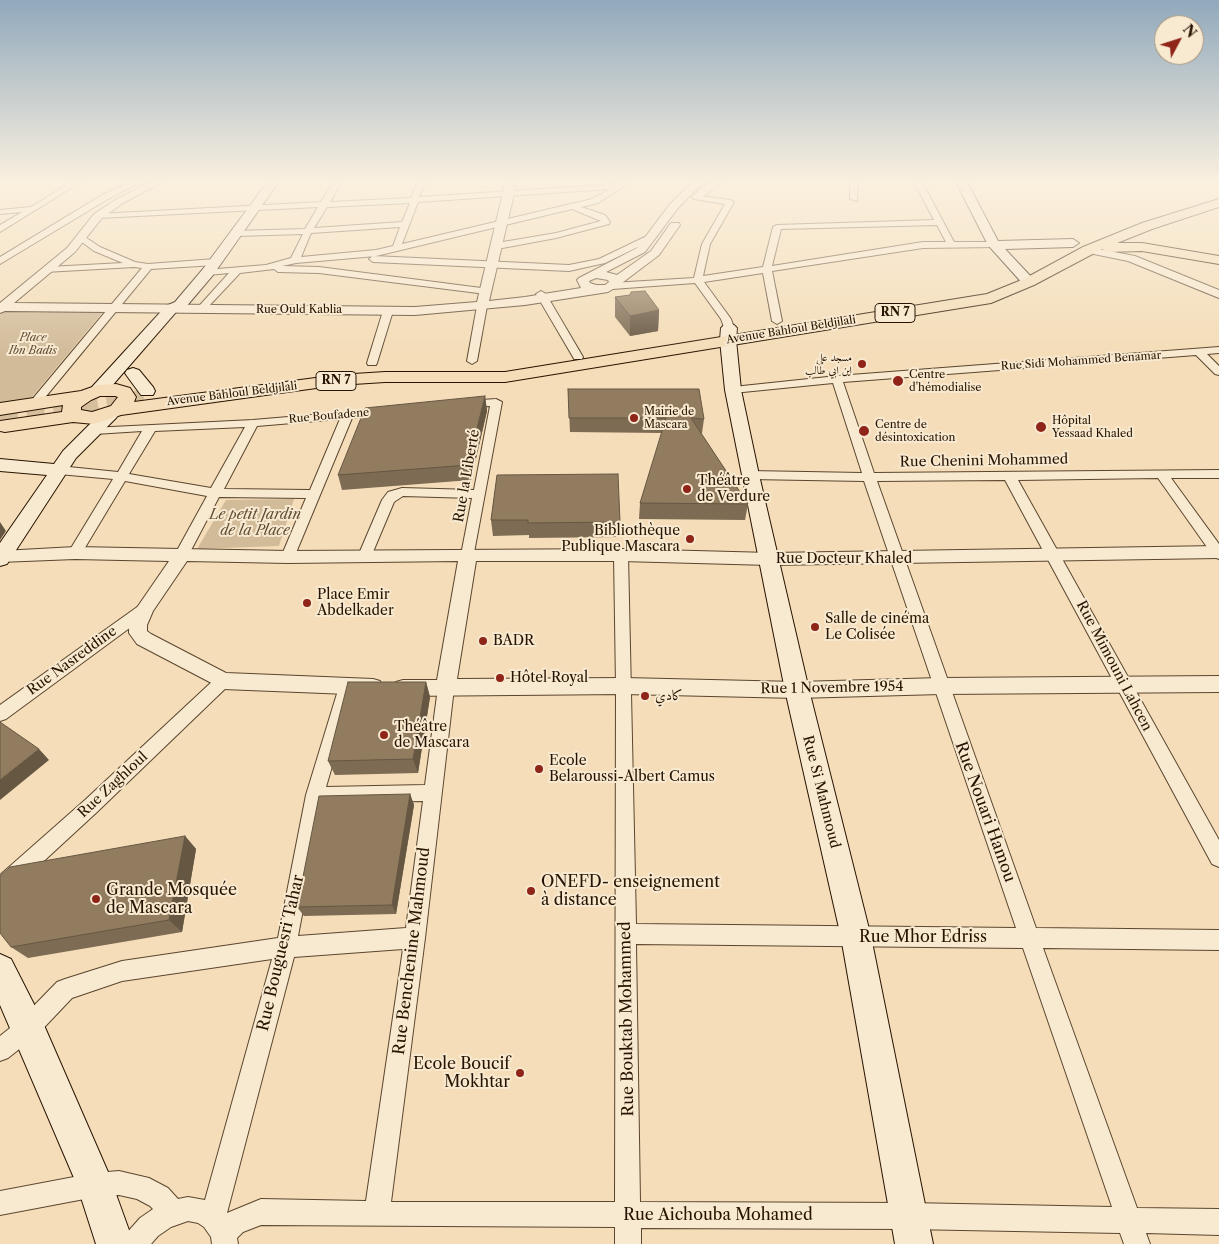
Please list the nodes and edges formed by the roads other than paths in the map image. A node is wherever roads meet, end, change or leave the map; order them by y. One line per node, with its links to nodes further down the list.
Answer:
1 (38, 238): 30 (street)
2 (82, 238): 23 (street); 25 (street)
3 (233, 238): 34 (main road)
4 (305, 238): 28 (street)
5 (400, 238): 24 (street)
6 (439, 238): 24 (street)
7 (499, 238): 21 (street)
8 (544, 238): 21 (street)
9 (649, 238): 32 (street)
10 (650, 238): 39 (street, Rue Ould Kablia)
11 (666, 238): 43 (street)
12 (709, 238): 42 (street)
13 (774, 238): 38 (street)
14 (947, 238): 19 (street)
15 (990, 238): 20 (main road)
16 (1095, 238): 22 (main road, Avenue Bahloul Beldjilali / RN 7)
17 (1109, 238): 22 (main road, Avenue Bahloul Beldjilali / RN 7)
18 (1152, 238): 26 (main road)
19 (951, 244): 20 (street); 38 (street)
20 (994, 245): 22 (main road); 40 (main road)
21 (497, 246): 32 (street)
22 (1080, 247): 29 (main road); 40 (main road, Avenue Bahloul Beldjilali / RN 7); 45 (street)
23 (97, 248): 25 (street); 31 (street)
24 (396, 249): 27 (street)
25 (70, 250): 36 (street)
26 (1219, 254)
27 (355, 255): 28 (street); 32 (street)
28 (295, 260): 35 (street)
29 (1219, 260)
30 (0, 261)
31 (133, 264): 33 (street); 36 (street)
32 (493, 264): 47 (street)
33 (148, 267): 34 (street); 50 (street)
34 (212, 267): 37 (street); 51 (main road)
35 (267, 268): 37 (street); 47 (street)
36 (48, 270): 49 (street)
37 (237, 270): 48 (street)
38 (767, 270): 42 (street); 53 (street)
39 (595, 274): 41 (street, Rue Ould Kablia); 43 (street)
40 (1023, 277): 53 (main road, Avenue Bahloul Beldjilali / RN 7); 54 (main road, Avenue Bahloul Beldjilali / RN 7)
41 (583, 280): 44 (street); 46 (street, Rue Ould Kablia)
42 (698, 280): 43 (street); 54 (street)
43 (614, 284): 44 (street, Rue Ould Kablia)
44 (594, 289): 46 (street, Rue Ould Kablia)
45 (1219, 294)
46 (542, 296): 47 (street, Rue Ould Kablia); 58 (street)
47 (483, 300): 48 (street, Rue Ould Kablia); 52 (street, Rue Ould Kablia); 57 (street)
48 (205, 305): 51 (street, Rue Ould Kablia)
49 (4, 306): 50 (street, Rue Ould Kablia)
50 (116, 306): 51 (street, Rue Ould Kablia); 67 (street)
51 (177, 308): 52 (street, Rue Ould Kablia); 61 (main road); 64 (main road)
52 (388, 311): 59 (street)
53 (777, 321): 54 (main road, Avenue Bahloul Beldjilali / RN 7)
54 (728, 334): 58 (main road, Avenue Bahloul Beldjilali / RN 7); 58 (main road, Avenue Bahloul Beldjilali / RN 7); 63 (main road, Rue Si Mahmoud)
55 (1219, 350): 56 (street, Rue Sidi Mohammed Benamar)
56 (1199, 352): 60 (street); 62 (street, Rue Sidi Mohammed Benamar)
57 (472, 361): 58 (main road, Avenue Bahloul Beldjilali / RN 7); 59 (main road, Avenue Bahloul Beldjilali / RN 7)
58 (565, 362): 65 (main road, Avenue Bahloul Beldjilali / RN 7); 66 (main road, Avenue Bahloul Beldjilali / RN 7)
59 (372, 363): 65 (main road, Avenue Bahloul Beldjilali / RN 7)
60 (1219, 372)
61 (132, 374): 65 (main road); 66 (main road)
62 (837, 379): 63 (street, Rue Sidi Mohammed Benamar); 84 (street, Rue Nouari Hamou)
63 (733, 390): 82 (main road, Rue Si Mahmoud)
64 (91, 393): 66 (main road); 67 (main road); 72 (main road)
65 (146, 395): 66 (main road, Avenue Bahloul Beldjilali / RN 7)
66 (119, 402): 72 (main road); 76 (main road)
67 (34, 404): 69 (main road)
68 (456, 406): 87 (street, Rue la Liberté)
69 (0, 410)
70 (396, 410): 71 (street, Rue Boufadene)
71 (347, 415): 73 (street, Rue Boufadene); 86 (street)
72 (78, 417): 74 (main road); 77 (main road)
73 (253, 423): 75 (street, Rue Boufadene); 85 (street)
74 (0, 426)
75 (151, 427): 76 (street, Rue Boufadene); 83 (street)
76 (96, 430): 77 (main road)
77 (64, 463): 78 (main road); 83 (street); 96 (main road)
78 (0, 465)
79 (1009, 474): 80 (street, Rue Chenini Mohammed); 84 (street, Rue Chenini Mohammed); 92 (street, Rue Mimouni Lahcen)
80 (1160, 474): 81 (street, Rue Chenini Mohammed); 89 (street)
81 (1219, 474)
82 (750, 475): 84 (street, Rue Chenini Mohammed); 97 (main road, Rue Si Mahmoud)
83 (120, 476): 85 (street); 88 (street)
84 (869, 478): 98 (street, Rue Nouari Hamou)
85 (216, 493): 86 (street); 93 (street)
86 (315, 494): 95 (street)
87 (479, 494): 90 (street, Rue la Liberté); 94 (street)
88 (75, 552): 93 (street, Rue Docteur Khaled); 96 (street, Rue Docteur Khaled)
89 (1219, 553): 92 (street, Rue Docteur Khaled)
90 (468, 555): 91 (street, Rue Docteur Khaled); 94 (street, Rue Docteur Khaled); 106 (street)
91 (621, 555): 97 (street, Rue Docteur Khaled); 103 (street, Rue Bouktab Mohammed)
92 (1054, 555): 98 (street, Rue Docteur Khaled); 101 (street, Rue Mimouni Lahcen)
93 (180, 556): 95 (street, Rue Docteur Khaled); 99 (street)
94 (365, 556): 95 (street, Rue Docteur Khaled)
95 (288, 557)
96 (1, 558)
97 (770, 559): 98 (street, Rue Docteur Khaled); 107 (main road, Rue Si Mahmoud)
98 (896, 559): 104 (street, Rue Nouari Hamou)
99 (145, 609): 100 (street); 108 (street, Rue Nasreddine)
100 (224, 680): 105 (street, Rue 1 Novembre 1954); 112 (street, Rue Zaghloul)
101 (1122, 684): 102 (street, Rue 1 Novembre 1954); 104 (street, Rue 1 Novembre 1954); 111 (street, Rue Mimouni Lahcen)
102 (1219, 684)
103 (624, 686): 106 (street, Rue 1 Novembre 1954); 107 (street, Rue 1 Novembre 1954); 113 (street, Rue Bouktab Mohammed)
104 (941, 686): 107 (street, Rue 1 Novembre 1954); 115 (street, Rue Nouari Hamou)
105 (347, 687): 106 (street, Rue 1 Novembre 1954); 110 (street, Rue Bouguesri Tahar)
106 (446, 688): 109 (street, Rue Benchenine Mahmoud)
107 (796, 690): 114 (main road, Rue Si Mahmoud)
108 (0, 714)
109 (432, 793): 110 (street); 116 (street, Rue Benchenine Mahmoud)
110 (315, 795): 118 (street, Rue Bouguesri Tahar)
111 (1219, 858)
112 (0, 888)
113 (626, 934): 114 (street, Rue Mhor Edriss); 126 (street, Rue Bouktab Mohammed)
114 (856, 937): 115 (street, Rue Mhor Edriss); 127 (main road, Rue Si Mahmoud)
115 (1030, 937): 117 (street, Rue Mhor Edriss); 128 (street, Rue Nouari Hamou)
116 (415, 938): 118 (street); 125 (street, Rue Benchenine Mahmoud)
117 (1219, 940)
118 (286, 947): 120 (street); 130 (street, Rue Bouguesri Tahar)
119 (0, 970): 120 (main road)
120 (28, 1028): 121 (street); 122 (main road)
121 (0, 1050)
122 (96, 1184): 123 (street); 124 (street); 131 (main road)
123 (0, 1203)
124 (174, 1212): 130 (street); 132 (street)
125 (377, 1214): 126 (street, Rue Aichouba Mohamed); 130 (street, Rue Aichouba Mohamed)
126 (629, 1215): 127 (street, Rue Aichouba Mohamed); 133 (street, Rue Bouktab Mohammed)
127 (908, 1216): 128 (street, Rue Aichouba Mohamed); 134 (main road, Rue Si Mahmoud)
128 (1128, 1220): 129 (street, Rue Aichouba Mohamed); 135 (street, Rue Nouari Hamou)
129 (1219, 1222)
130 (220, 1232)
131 (115, 1244)
132 (134, 1244)
133 (628, 1244)
134 (914, 1244)
135 (1137, 1244)

